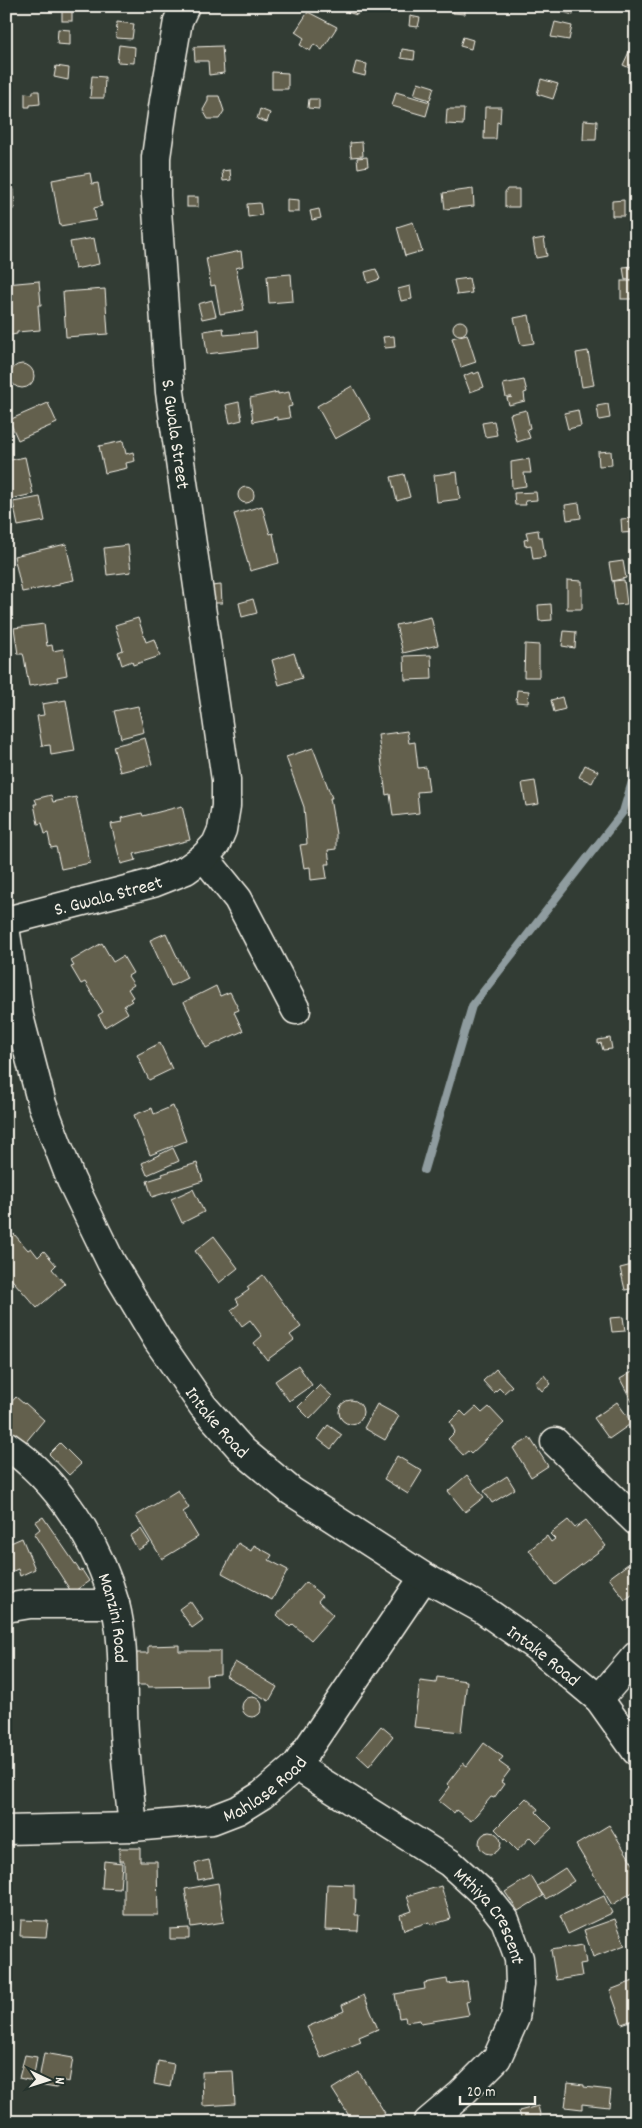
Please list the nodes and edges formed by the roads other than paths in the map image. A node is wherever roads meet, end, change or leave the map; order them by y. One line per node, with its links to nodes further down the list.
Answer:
1 (185, 6): 2 (street, S. Gwala Street)
2 (204, 857): 3 (street, S. Gwala Street); 5 (street)
3 (6, 921)
4 (6, 934): 9 (street, Intake Road)
5 (296, 1010)
6 (555, 1442): 8 (street)
7 (6, 1444): 10 (street, Manzini Road)
8 (636, 1521)
9 (424, 1577): 13 (street, Intake Road); 15 (street, Mahlase Road)
10 (115, 1604): 11 (street); 16 (street, Manzini Road)
11 (6, 1608)
12 (636, 1656): 13 (street)
13 (599, 1699): 14 (street, Intake Road)
14 (636, 1751)
15 (296, 1766): 16 (street, Mahlase Road); 18 (street, Mthiya Crescent)
16 (133, 1827): 17 (street, Mahlase Road)
17 (6, 1830)
18 (428, 2122)

